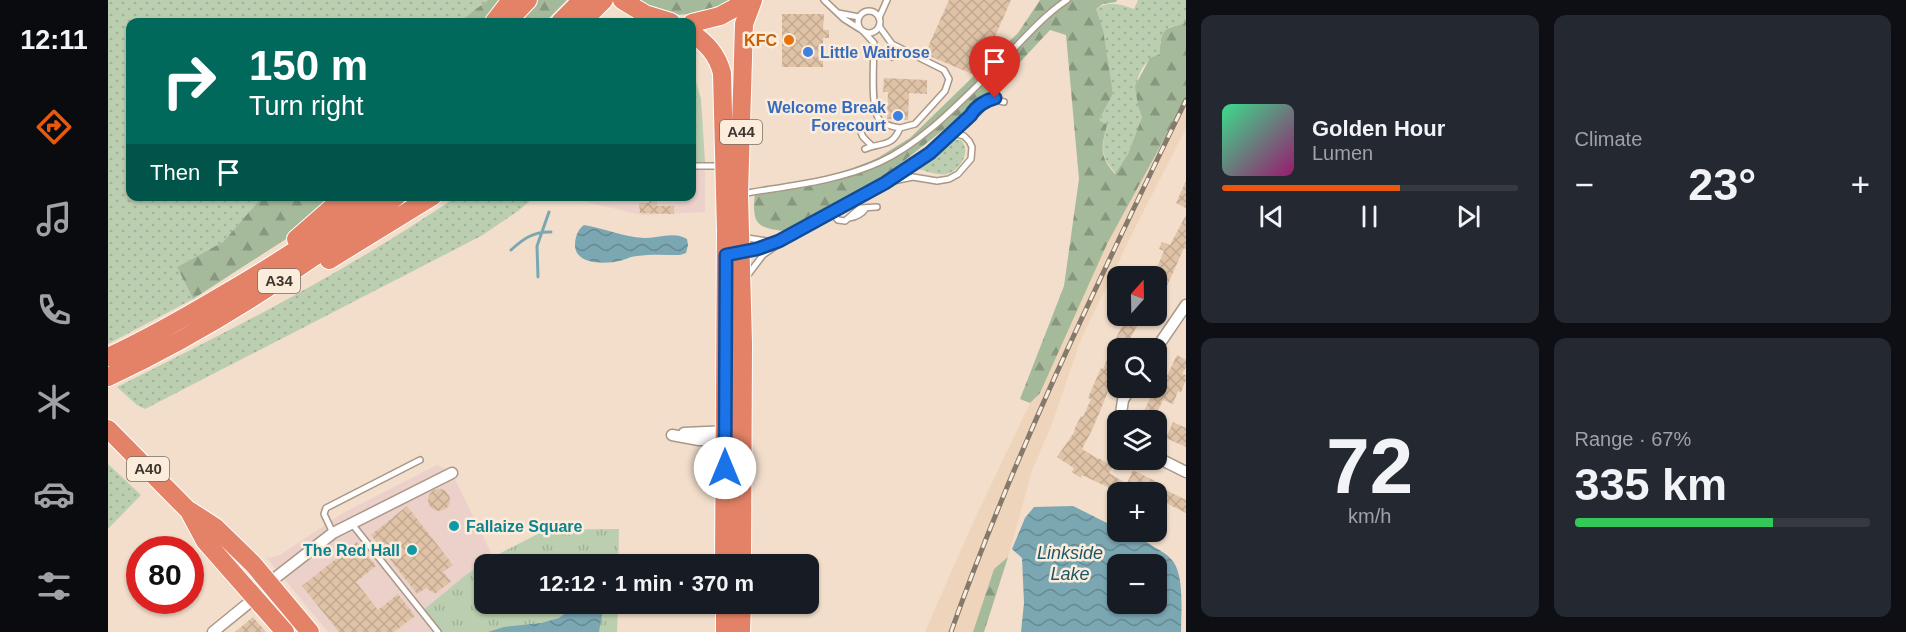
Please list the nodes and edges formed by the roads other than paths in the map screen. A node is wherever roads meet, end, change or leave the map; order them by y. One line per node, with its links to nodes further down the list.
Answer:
1 (511, 0): 14 (highway)
2 (528, 0): 15 (highway)
3 (604, 0): 10 (highway)
4 (622, 0): 17 (highway)
5 (749, 0): 19 (highway)
6 (753, 0): 36 (highway, A44)
7 (824, 0): 12 (lane)
8 (886, 0): 11 (lane); 18 (lane)
9 (1067, 0): 36 (lane)
10 (583, 11): 16 (highway)
11 (874, 12): 13 (lane); 18 (lane)
12 (836, 13): 13 (lane); 21 (lane)
13 (859, 17): 21 (lane)
14 (497, 18)
15 (511, 18)
16 (568, 18)
17 (658, 18)
18 (879, 18): 20 (lane)
19 (696, 22)
20 (879, 26): 21 (lane); 23 (lane)
21 (862, 30): 24 (lane)
22 (696, 36): 34 (highway, A44)
23 (897, 46): 25 (lane); 29 (lane)
24 (874, 54): 26 (lane); 29 (lane)
25 (901, 55)
26 (892, 57)
27 (1005, 102): 30 (lane)
28 (860, 128): 31 (lane)
29 (900, 128): 31 (lane)
30 (952, 133): 35 (lane); 35 (lane)
31 (872, 146): 32 (lane)
32 (864, 149)
33 (696, 166): 34 (lane)
34 (724, 166): 43 (highway, A44)
35 (885, 183): 42 (lane)
36 (739, 194): 43 (highway, A44)
37 (340, 201): 47 (highway)
38 (364, 201): 47 (highway, A34)
39 (391, 201): 47 (highway, A34)
40 (425, 201): 47 (highway)
41 (877, 207): 42 (lane)
42 (831, 212): 44 (lane)
43 (733, 227): 45 (lane); 46 (highway, A44); 55 (lane)
44 (787, 238): 45 (lane); 48 (lane)
45 (775, 242): 46 (lane)
46 (733, 254): 48 (highway, A44); 55 (highway, A44)
47 (256, 286): 52 (highway, A34)
48 (742, 288): 50 (highway, A44)
49 (1186, 305): 51 (street)
50 (743, 330): 57 (highway, A44); 62 (lane)
51 (1164, 338)
52 (150, 348): 53 (highway, A34); 54 (highway, A34)
53 (108, 357)
54 (108, 377)
55 (726, 381): 57 (highway, A44)
56 (108, 429): 63 (highway, A40)
57 (734, 435): 62 (highway, A44); 66 (highway, A44)
58 (420, 460): 65 (lane)
59 (1167, 462): 60 (street)
60 (1186, 472)
61 (452, 473): 64 (street)
62 (742, 504): 67 (highway, A44)
63 (187, 509): 68 (highway, A40); 69 (highway, A40)
64 (352, 524): 65 (street); 76 (lane)
65 (333, 533): 68 (street)
66 (723, 554)
67 (742, 554)
68 (270, 582): 75 (highway, A40)
69 (256, 597): 73 (street); 74 (highway, A40)
70 (720, 614): 77 (lane)
71 (724, 614): 77 (highway)
72 (742, 614): 78 (highway)
73 (213, 632)
74 (285, 632)
75 (310, 632)
76 (438, 632)
77 (723, 632)
78 (741, 632)

